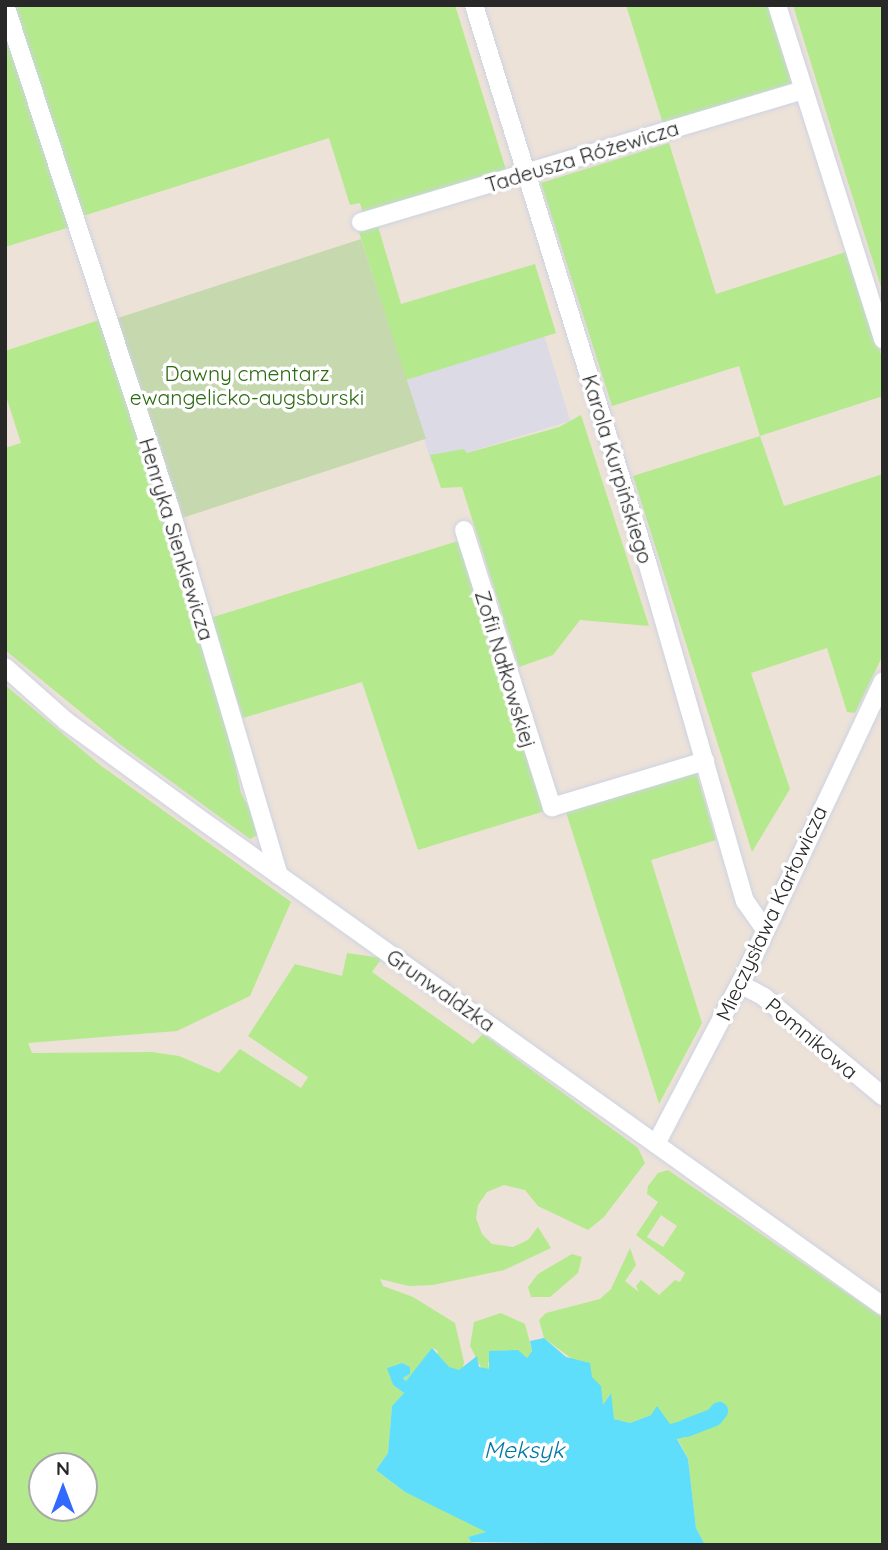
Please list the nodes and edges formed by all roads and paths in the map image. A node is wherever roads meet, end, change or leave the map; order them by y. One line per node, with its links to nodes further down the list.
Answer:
1 (5, 5): 12 (street, Henryka Sienkiewicza)
2 (474, 5): 5 (street, Karola Kurpińskiego)
3 (777, 5): 4 (street)
4 (803, 90): 5 (street, Tadeusza Różewicza); 7 (street)
5 (527, 173): 6 (street, Tadeusza Różewicza); 11 (street, Karola Kurpińskiego)
6 (361, 222)
7 (883, 340)
8 (464, 530): 11 (street, Zofii Nałkowskiej)
9 (5, 667): 12 (street, Grunwaldzka)
10 (883, 681): 13 (street, Mieczysława Karłowicza)
11 (705, 761): 13 (street, Karola Kurpińskiego)
12 (279, 875): 16 (street, Grunwaldzka)
13 (765, 930): 14 (street, Mieczysława Karłowicza)
14 (740, 984): 15 (street, Pomnikowa); 16 (street, Mieczysława Karłowicza)
15 (883, 1096)
16 (656, 1144): 17 (street, Grunwaldzka)
17 (883, 1306)

